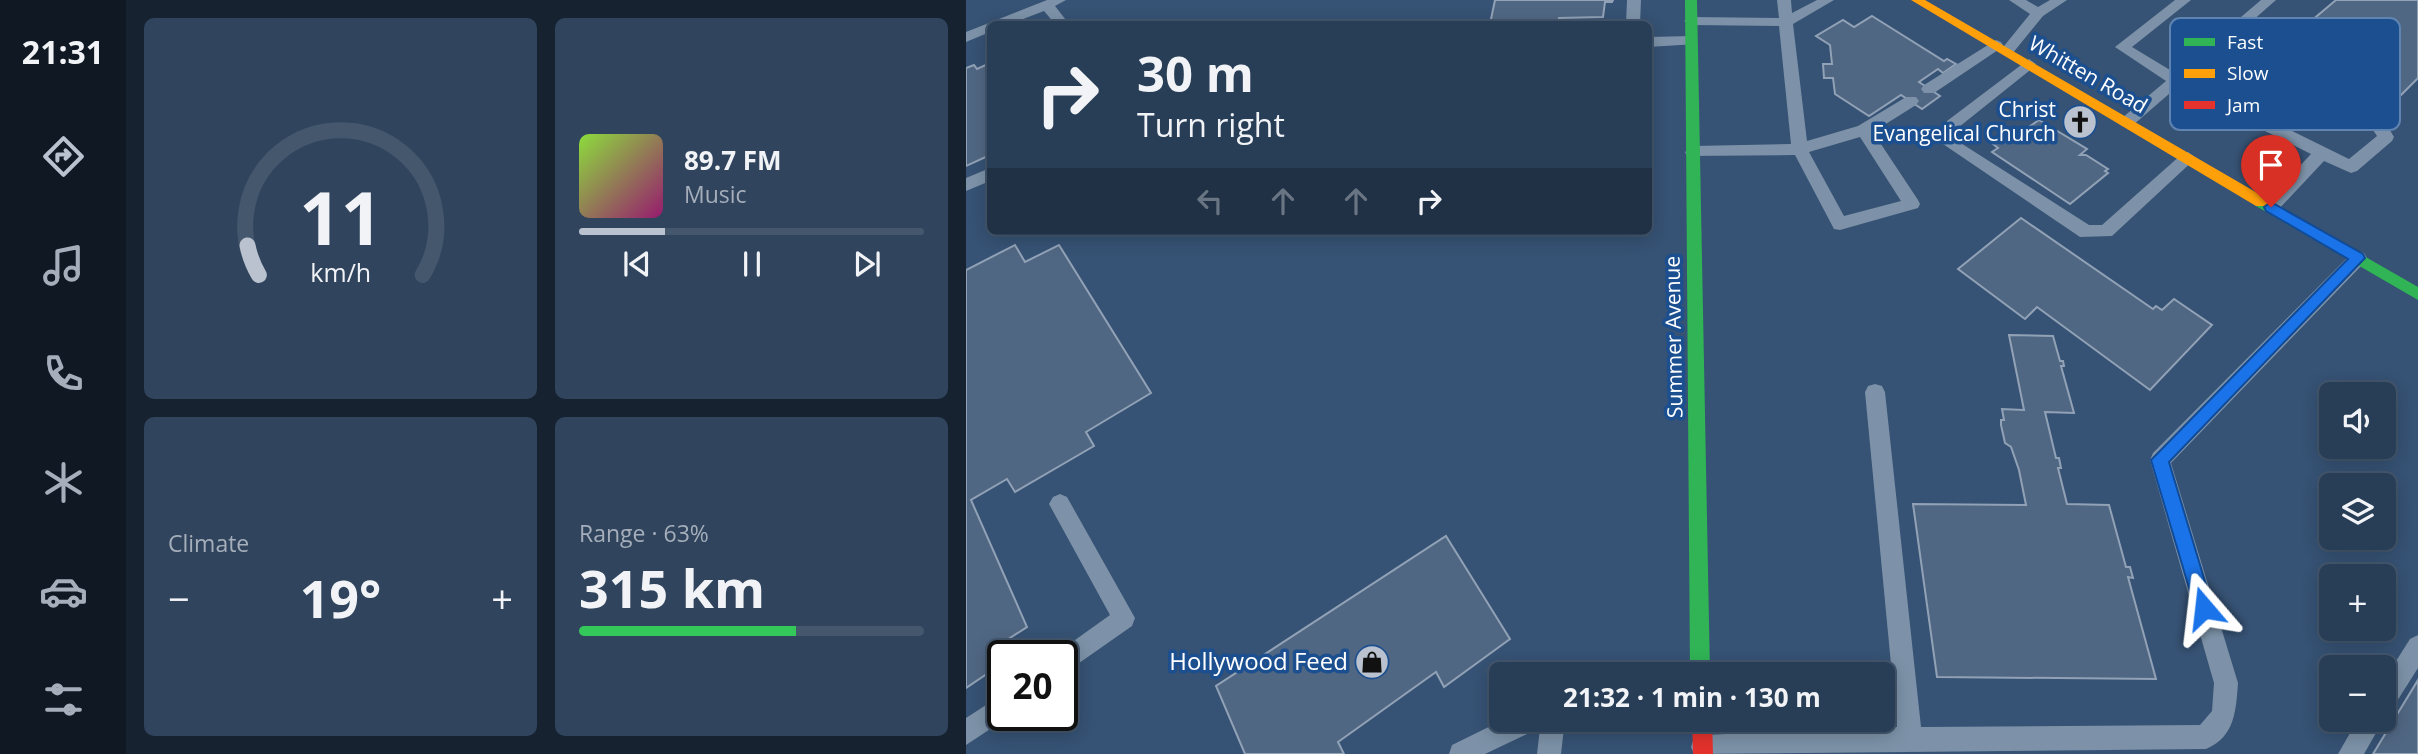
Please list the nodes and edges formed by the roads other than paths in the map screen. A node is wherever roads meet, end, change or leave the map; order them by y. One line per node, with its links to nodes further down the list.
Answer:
1 (1634, 0): 16 (lane)
2 (1691, 0): 17 (main road, Summer Avenue)
3 (1784, 0): 18 (lane)
4 (1827, 0): 18 (lane)
5 (1917, 0): 23 (main road, Whitten Road)
6 (2015, 0): 12 (lane)
7 (2060, 0): 12 (lane)
8 (2183, 0): 25 (lane)
9 (2269, 0): 13 (lane)
10 (1053, 2): 11 (lane); 15 (lane)
11 (1028, 5): 14 (lane)
12 (2038, 13): 23 (lane)
13 (2248, 18)
14 (1003, 21)
15 (1061, 21)
16 (1633, 21)
17 (1691, 21): 18 (lane); 21 (main road, Summer Avenue)
18 (1786, 22): 33 (lane)
19 (987, 28): 20 (lane)
20 (966, 37)
21 (1692, 41): 22 (lane); 34 (main road, Summer Avenue)
22 (1652, 42)
23 (2001, 48): 24 (main road, Whitten Road); 27 (lane)
24 (2029, 64): 29 (main road, Whitten Road); 36 (lane)
25 (2170, 77)
26 (2170, 84): 29 (lane)
27 (1929, 89)
28 (1911, 101): 30 (lane)
29 (2127, 122): 36 (main road, Whitten Road)
30 (1864, 130): 33 (lane); 33 (lane)
31 (2276, 130): 35 (lane)
32 (2382, 130): 35 (lane)
33 (1800, 149): 34 (lane)
34 (1693, 152): 46 (main road, Summer Avenue)
35 (2322, 153): 39 (lane)
36 (2188, 158): 39 (main road, Whitten Road)
37 (987, 175): 38 (lane)
38 (966, 185)
39 (2271, 207): 40 (main road, Whitten Road)
40 (2358, 258): 41 (main road, Whitten Road); 54 (lane)
41 (2418, 294)
42 (1875, 392): 54 (lane)
43 (1060, 504): 45 (lane)
44 (2418, 647): 47 (lane)
45 (1078, 651)
46 (1700, 662)
47 (2396, 682)
48 (987, 718): 53 (lane)
49 (1504, 732): 56 (lane)
50 (1552, 732): 57 (lane)
51 (1702, 732): 55 (main road)
52 (2364, 732): 58 (lane)
53 (966, 733)
54 (1910, 739): 55 (lane)
55 (1703, 750)
56 (1461, 754)
57 (1549, 754)
58 (2350, 754)

